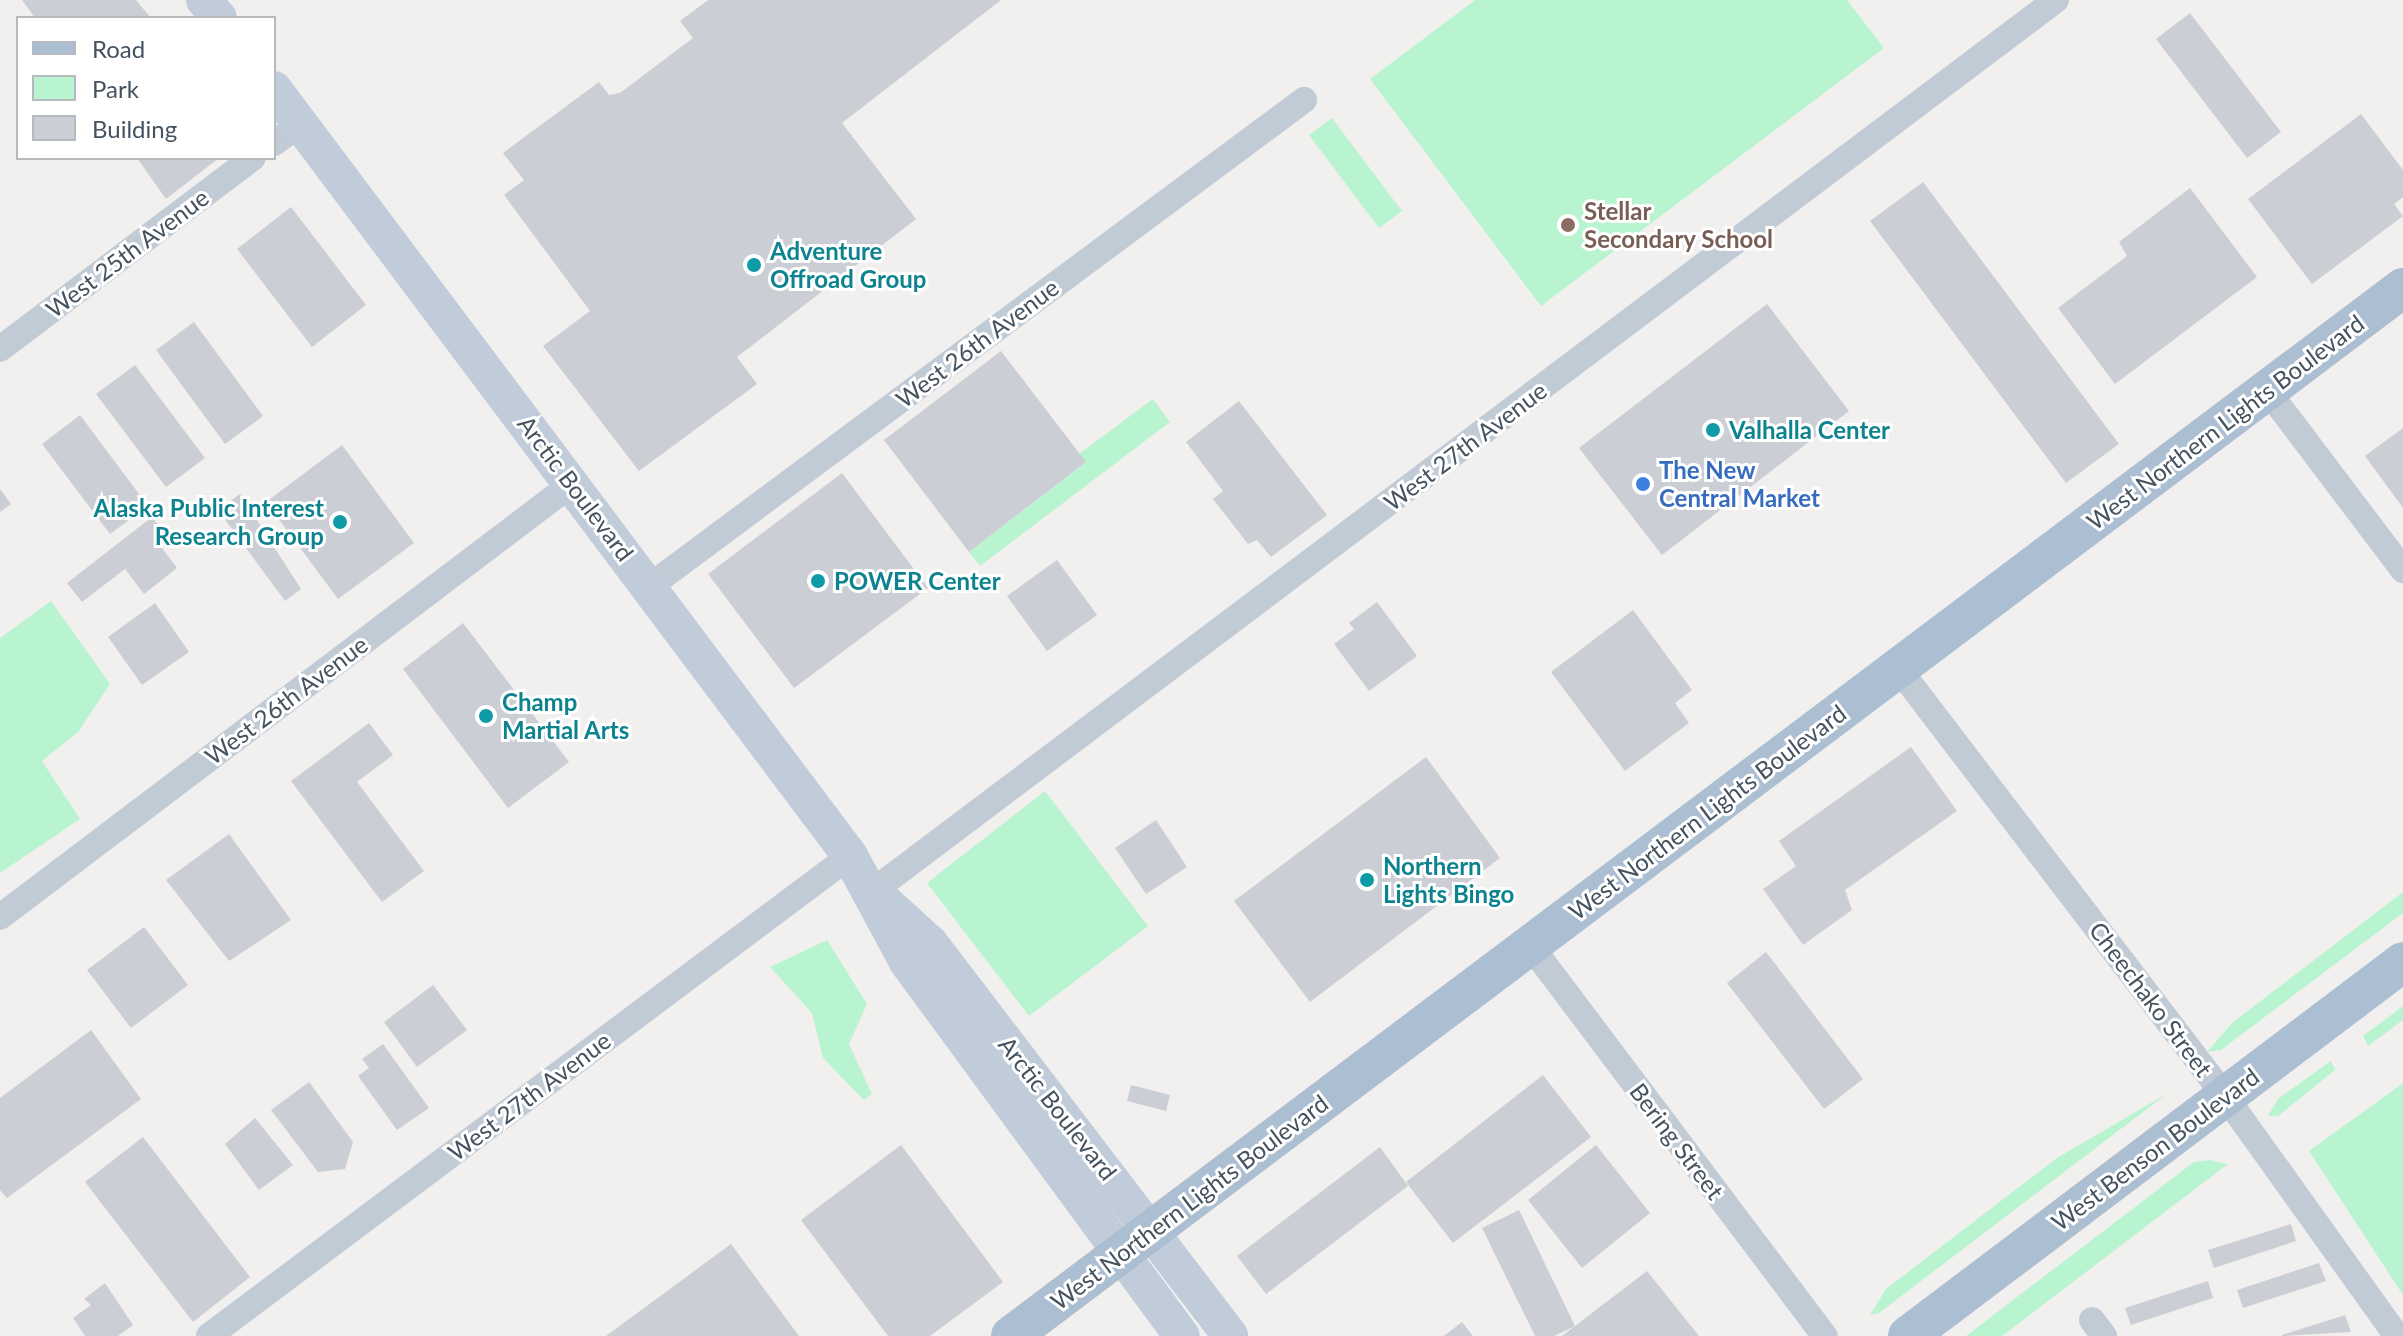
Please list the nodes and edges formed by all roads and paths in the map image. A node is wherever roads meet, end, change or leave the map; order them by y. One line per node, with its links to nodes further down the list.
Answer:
1 (204, 0): 3 (main road)
2 (2056, 0): 16 (street, West 27th Avenue)
3 (217, 16)
4 (276, 96): 6 (main road, Arctic Boulevard)
5 (1304, 100): 13 (street, West 26th Avenue)
6 (287, 133): 11 (main road, Arctic Boulevard)
7 (250, 160): 9 (street, West 25th Avenue)
8 (2403, 288): 10 (main road, West Northern Lights Boulevard)
9 (0, 349)
10 (2267, 390): 12 (street); 14 (main road, West Northern Lights Boulevard)
11 (573, 483): 13 (main road, Arctic Boulevard); 17 (street, West 26th Avenue)
12 (2403, 570)
13 (650, 586): 15 (main road, Arctic Boulevard)
14 (1898, 668): 18 (main road, West Northern Lights Boulevard); 20 (street, Cheechako Street)
15 (850, 856): 16 (main road, Arctic Boulevard); 22 (street, West 27th Avenue)
16 (873, 891): 21 (main road, Arctic Boulevard)
17 (0, 917)
18 (1530, 945): 21 (main road, West Northern Lights Boulevard); 26 (street, Bering Street)
19 (2403, 962): 20 (main road, West Benson Boulevard)
20 (2225, 1096): 27 (main road, West Benson Boulevard); 28 (street, Cheechako Street)
21 (1136, 1241): 23 (main road, West Northern Lights Boulevard); 24 (main road, Arctic Boulevard); 25 (main road, Arctic Boulevard)
22 (209, 1336)
23 (1011, 1336)
24 (1182, 1336)
25 (1230, 1336)
26 (1825, 1336)
27 (1908, 1336)
28 (2397, 1336)

